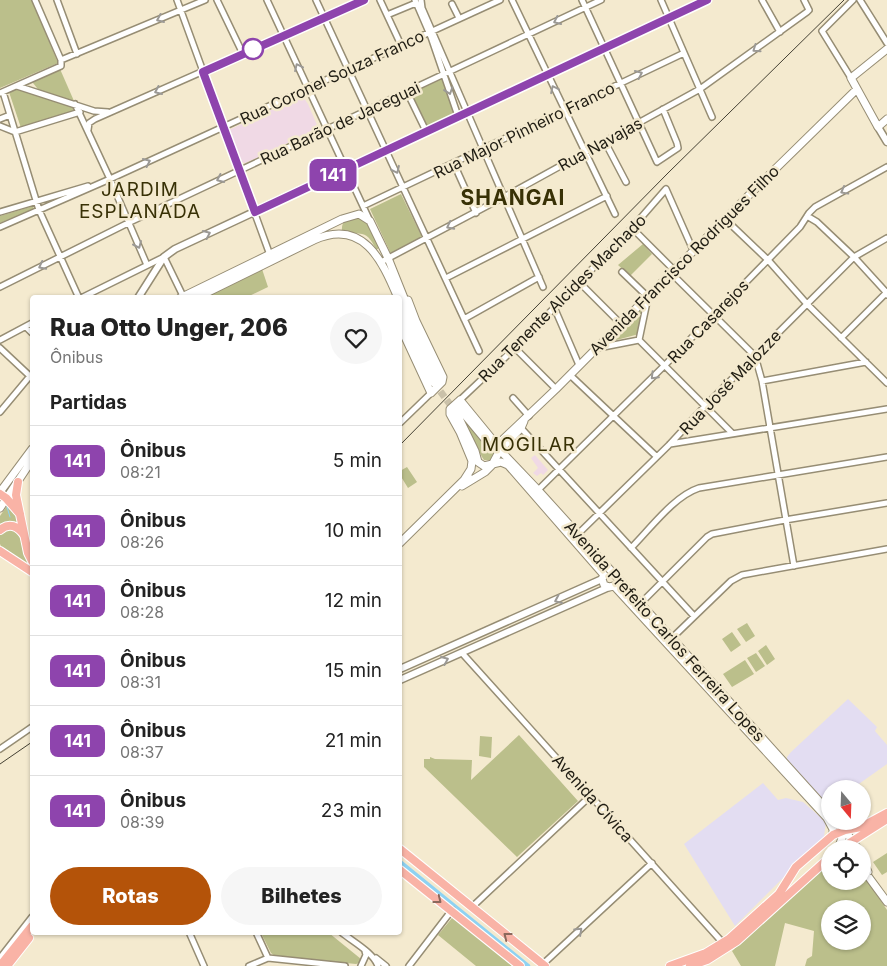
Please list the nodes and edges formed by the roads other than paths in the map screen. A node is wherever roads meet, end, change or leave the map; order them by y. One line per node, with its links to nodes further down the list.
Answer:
1 (35, 0): 39 (street)
2 (58, 0): 37 (street)
3 (176, 0): 23 (street)
4 (205, 0): 23 (street)
5 (218, 0): 38 (street)
6 (267, 0): 31 (street)
7 (316, 0): 25 (street)
8 (364, 0): 25 (street)
9 (380, 0): 24 (street)
10 (500, 0): 26 (street, Rua Coronel Souza Franco)
11 (512, 0): 30 (street)
12 (582, 0): 22 (street)
13 (601, 0): 22 (street, Rua Barão de Jaceguai)
14 (661, 0): 27 (street)
15 (707, 0): 27 (street)
16 (762, 0): 29 (street)
17 (804, 0): 29 (street, Rua Navajas)
18 (853, 0): 44 (street)
19 (860, 0): 32 (street)
20 (417, 1): 24 (street); 28 (street)
21 (452, 4): 26 (street)
22 (586, 7): 30 (street, Rua Barão de Jaceguai, one-way to 30); 35 (street)
23 (181, 11): 37 (street, one-way to 37); 41 (street)
24 (387, 15): 33 (street)
25 (324, 18): 31 (street); 40 (street)
26 (459, 18): 28 (street, Rua Coronel Souza Franco)
27 (669, 18): 35 (street); 36 (street)
28 (430, 31): 33 (street, Rua Coronel Souza Franco); 42 (street)
29 (780, 32): 49 (street, Rua Navajas, one-way to 49)
30 (528, 34): 42 (street, Rua Barão de Jaceguai); 43 (street)
31 (284, 36): 38 (street); 48 (street, one-way to 31)
32 (887, 43)
33 (400, 45): 40 (street, Rua Coronel Souza Franco)
34 (887, 48): 44 (main road)
35 (605, 49): 43 (street); 46 (street)
36 (684, 53): 46 (street, Rua Major Pinheiro Franco, one-way to 36); 49 (street)
37 (77, 54): 39 (street)
38 (243, 54): 41 (street)
39 (61, 60): 45 (street)
40 (348, 69): 48 (street, Rua Coronel Souza Franco); 58 (street)
41 (203, 72): 61 (street, one-way to 61); 70 (street)
42 (446, 73): 51 (street, Rua Barão de Jaceguai); 62 (street); 64 (street, one-way to 64)
43 (547, 75): 59 (street, one-way to 43); 62 (street)
44 (851, 78): 50 (main road); 54 (main road, Avenida Francisco Rodrigues Filho)
45 (25, 82): 47 (street); 53 (street)
46 (620, 83): 59 (street, Rua Major Pinheiro Franco); 68 (street)
47 (17, 86): 52 (street); 53 (street)
48 (307, 87): 70 (street, Rua Coronel Souza Franco); 73 (street)
49 (700, 89): 57 (street, Rua Navajas); 65 (street)
50 (857, 89): 54 (main road, Avenida Francisco Rodrigues Filho); 71 (main road)
51 (407, 92): 58 (street, Rua Barão de Jaceguai); 74 (street)
52 (2, 93): 63 (street)
53 (39, 94): 55 (street)
54 (844, 101): 99 (main road, Avenida Francisco Rodrigues Filho)
55 (75, 104): 56 (street); 60 (street)
56 (87, 108): 60 (street); 61 (street)
57 (663, 109): 68 (street, Rua Navajas); 68 (street)
58 (368, 110): 73 (street, Rua Barão de Jaceguai); 79 (street)
59 (564, 110): 78 (street, Rua Major Pinheiro Franco); 80 (street)
60 (79, 112): 72 (street); 75 (street)
61 (111, 112): 72 (street)
62 (467, 112): 64 (street); 78 (street)
63 (10, 115): 66 (street); 75 (street)
64 (458, 116): 74 (street)
65 (712, 117)
66 (0, 119)
67 (887, 119): 71 (main road)
68 (638, 123): 76 (street, Rua Navajas)
69 (0, 126): 75 (street)
70 (223, 127): 84 (street); 85 (street, Rua Coronel Souza Franco, one-way to 70)
71 (878, 127): 77 (street)
72 (88, 130): 85 (street)
73 (327, 130): 83 (street); 84 (street, Rua Barão de Jaceguai)
74 (426, 131): 79 (street)
75 (15, 132): 90 (street)
76 (605, 142): 80 (street, Rua Navajas); 86 (street)
77 (887, 142)
78 (485, 149): 81 (street, Rua Major Pinheiro Franco); 89 (street)
79 (386, 150): 83 (street); 87 (street, one-way to 87)
80 (585, 152): 88 (street); 89 (street, Rua Navajas)
81 (454, 164): 87 (street, Rua Major Pinheiro Franco); 95 (street)
82 (887, 167): 97 (street, Rua Casarejos, one-way to 97)
83 (345, 169): 91 (street); 94 (street)
84 (239, 170): 94 (street); 101 (street, Rua Barão de Jaceguai, one-way to 101)
85 (110, 179): 90 (street); 92 (street, Rua Coronel Souza Franco); 101 (street)
86 (626, 182)
87 (403, 188): 91 (street, Rua Major Pinheiro Franco); 105 (street)
88 (607, 196): 96 (street); 106 (street)
89 (504, 197): 95 (street, Rua Navajas); 106 (street)
90 (36, 201): 92 (street); 93 (street)
91 (363, 206): 100 (street)
92 (39, 210): 102 (street, Rua Coronel Souza Franco); 109 (street)
93 (0, 212)
94 (255, 212): 110 (street, one-way to 94); 111 (street)
95 (476, 213): 105 (street, Rua Navajas, one-way to 105)
96 (615, 214)
97 (807, 216): 112 (street); 114 (street, Rua Casarejos)
98 (342, 219): 100 (main road); 104 (main road); 111 (main road)
99 (725, 219): 108 (main road, Avenida Francisco Rodrigues Filho); 114 (street)
100 (370, 220): 113 (main road)
101 (128, 223): 109 (street, Rua Barão de Jaceguai); 116 (street, one-way to 116)
102 (0, 227)
103 (632, 228): 108 (street, Rua Tenente Alcides Machado); 118 (street); 122 (street, Rua Tenente Alcides Machado)
104 (342, 234): 111 (main road); 115 (main road)
105 (427, 238): 113 (street, Rua Navajas); 121 (street)
106 (522, 238): 119 (street); 121 (street)
107 (887, 238): 112 (street, Rua José Malozze)
108 (693, 250): 118 (main road, Avenida Francisco Rodrigues Filho)
109 (60, 257): 125 (street, Rua Barão de Jaceguai, one-way to 125); 127 (street)
110 (164, 257): 116 (street); 129 (street); 130 (street)
111 (271, 257): 131 (main road); 132 (main road)
112 (854, 257): 126 (street); 136 (street, Rua José Malozze)
113 (388, 258): 115 (street, Rua Navajas); 120 (main road)
114 (768, 260): 136 (street); 139 (street, Rua Casarejos)
115 (381, 262): 123 (main road)
116 (147, 265): 128 (street)
117 (622, 272): 135 (street)
118 (672, 272): 135 (main road, Avenida Francisco Rodrigues Filho); 139 (street)
119 (539, 277): 124 (street); 140 (street)
120 (396, 278): 138 (main road); 163 (main road)
121 (446, 278): 140 (street)
122 (578, 282): 137 (street, Rua Tenente Alcides Machado); 141 (street)
123 (392, 286): 133 (main road); 134 (main road)
124 (543, 287)
125 (0, 288)
126 (887, 293): 146 (street)
127 (79, 295)
128 (86, 295)
129 (140, 295)
130 (181, 295)
131 (186, 295)
132 (201, 295)
133 (393, 295)
134 (396, 295)
135 (648, 297): 141 (main road, Avenida Francisco Rodrigues Filho); 148 (street)
136 (807, 304): 146 (street); 153 (street, Rua José Malozze)
137 (554, 307): 150 (street, Rua Tenente Alcides Machado); 156 (street)
138 (402, 312)
139 (714, 315): 153 (street); 155 (street, Rua Casarejos)
140 (464, 319): 152 (street)
141 (620, 323): 151 (main road, Avenida Francisco Rodrigues Filho)
142 (30, 324): 143 (street)
143 (26, 327): 145 (street); 147 (street)
144 (402, 330): 163 (main road)
145 (30, 331)
146 (841, 338): 154 (street)
147 (0, 340)
148 (639, 340): 151 (street); 155 (street)
149 (0, 348): 158 (street)
150 (515, 348): 162 (street); 166 (street, Rua Tenente Alcides Machado)
151 (596, 348): 156 (main road, Avenida Francisco Rodrigues Filho)
152 (479, 351)
153 (756, 356): 160 (street); 165 (street, Rua José Malozze)
154 (866, 362): 160 (street); 161 (street)
155 (665, 365): 165 (street); 169 (street, Rua Casarejos, one-way to 169)
156 (579, 366): 157 (main road, Avenida Francisco Rodrigues Filho)
157 (570, 375): 162 (main road, Avenida Francisco Rodrigues Filho); 169 (street)
158 (30, 376)
159 (30, 378): 168 (street)
160 (762, 381): 172 (street)
161 (887, 383)
162 (556, 389): 171 (main road, Avenida Francisco Rodrigues Filho)
163 (431, 393): 170 (street)
164 (513, 398): 171 (street)
165 (706, 405): 173 (street); 174 (street, Rua José Malozze)
166 (458, 407): 175 (main road, Avenida Prefeito Carlos Ferreira Lopes); 179 (main road); 184 (main road)
167 (887, 409): 172 (street)
168 (0, 412)
169 (613, 416): 177 (street); 182 (street, Rua Casarejos)
170 (402, 420)
171 (523, 422): 175 (main road, Avenida Francisco Rodrigues Filho); 182 (street)
172 (770, 427): 173 (street); 183 (street)
173 (732, 434): 174 (street)
174 (670, 444): 177 (street, Rua José Malozze)
175 (498, 448): 181 (main road, Avenida Francisco Rodrigues Filho); 186 (main road, Avenida Prefeito Carlos Ferreira Lopes)
176 (30, 452): 188 (main road)
177 (656, 456): 191 (street, Rua José Malozze)
178 (887, 456): 183 (street)
179 (478, 462): 181 (main road, Avenida Prefeito Carlos Ferreira Lopes); 184 (main road, Avenida Francisco Rodrigues Filho)
180 (30, 463): 185 (main road)
181 (492, 465): 187 (main road, Avenida Francisco Rodrigues Filho); 205 (main road, Avenida Prefeito Carlos Ferreira Lopes)
182 (560, 469): 186 (street, Rua Casarejos); 191 (street)
183 (778, 474): 193 (street); 198 (street)
184 (464, 480): 187 (main road, Avenida Francisco Rodrigues Filho)
185 (18, 482): 188 (main road); 192 (main road)
186 (538, 490): 195 (main road, Avenida Prefeito Carlos Ferreira Lopes)
187 (452, 493): 197 (main road, Avenida Francisco Rodrigues Filho)
188 (2, 495): 190 (main road); 192 (main road)
189 (887, 503): 193 (street)
190 (0, 508)
191 (599, 512): 195 (street, Rua José Malozze); 198 (street)
192 (21, 515): 196 (main road)
193 (785, 520): 202 (street); 206 (street)
194 (0, 530): 196 (main road)
195 (578, 534): 204 (main road, Avenida Prefeito Carlos Ferreira Lopes)
196 (25, 537): 201 (main road)
197 (402, 541)
198 (631, 548): 206 (street)
199 (887, 549): 202 (street)
200 (1, 551): 203 (main road)
201 (30, 558)
202 (794, 566): 209 (street)
203 (30, 571)
204 (615, 576): 205 (main road); 207 (main road); 208 (main road, Avenida Prefeito Carlos Ferreira Lopes)
205 (603, 577): 207 (main road); 210 (street, one-way to 210)
206 (662, 582): 208 (street); 209 (street)
207 (611, 587): 211 (street); 225 (main road, Avenida Prefeito Carlos Ferreira Lopes)
208 (640, 604): 213 (main road, Avenida Prefeito Carlos Ferreira Lopes)
209 (694, 616): 213 (street)
210 (499, 626): 211 (street); 212 (street); 215 (street)
211 (506, 633): 212 (street)
212 (498, 637): 214 (street)
213 (672, 638): 220 (main road, Avenida Prefeito Carlos Ferreira Lopes)
214 (462, 653): 216 (street, one-way to 214); 231 (street, Avenida Cívica)
215 (402, 668)
216 (402, 679)
217 (30, 728): 218 (street)
218 (0, 749)
219 (585, 801): 237 (street)
220 (821, 803)
221 (887, 813): 223 (main road)
222 (887, 819): 228 (main road)
223 (871, 822)
224 (845, 830): 225 (main road); 226 (main road); 227 (main road)
225 (833, 835): 230 (main road)
226 (846, 840)
227 (846, 840)
228 (855, 840)
229 (402, 850): 237 (main road)
230 (808, 857): 233 (main road); 245 (main road)
231 (652, 863): 245 (street, Avenida Cívica); 250 (street, one-way to 231)
232 (821, 865): 233 (main road)
233 (816, 870): 261 (main road)
234 (402, 872): 238 (main road, one-way to 238)
235 (871, 878): 236 (main road)
236 (887, 902)
237 (472, 907): 250 (main road, one-way to 237)
238 (452, 910): 249 (street); 259 (main road)
239 (30, 920): 247 (street)
240 (30, 928): 251 (main road)
241 (32, 935): 252 (main road)
242 (190, 935): 253 (street)
243 (257, 935): 248 (street)
244 (345, 935): 246 (street)
245 (724, 943): 260 (main road)
246 (365, 951): 256 (street); 257 (street); 258 (street)
247 (0, 958)
248 (268, 958): 254 (street); 255 (street)
249 (409, 965)
250 (544, 965)
251 (0, 966)
252 (7, 966)
253 (204, 966)
254 (248, 966)
255 (345, 966)
256 (361, 966)
257 (378, 966)
258 (386, 966)
259 (520, 966)
260 (670, 966)
261 (690, 966)

